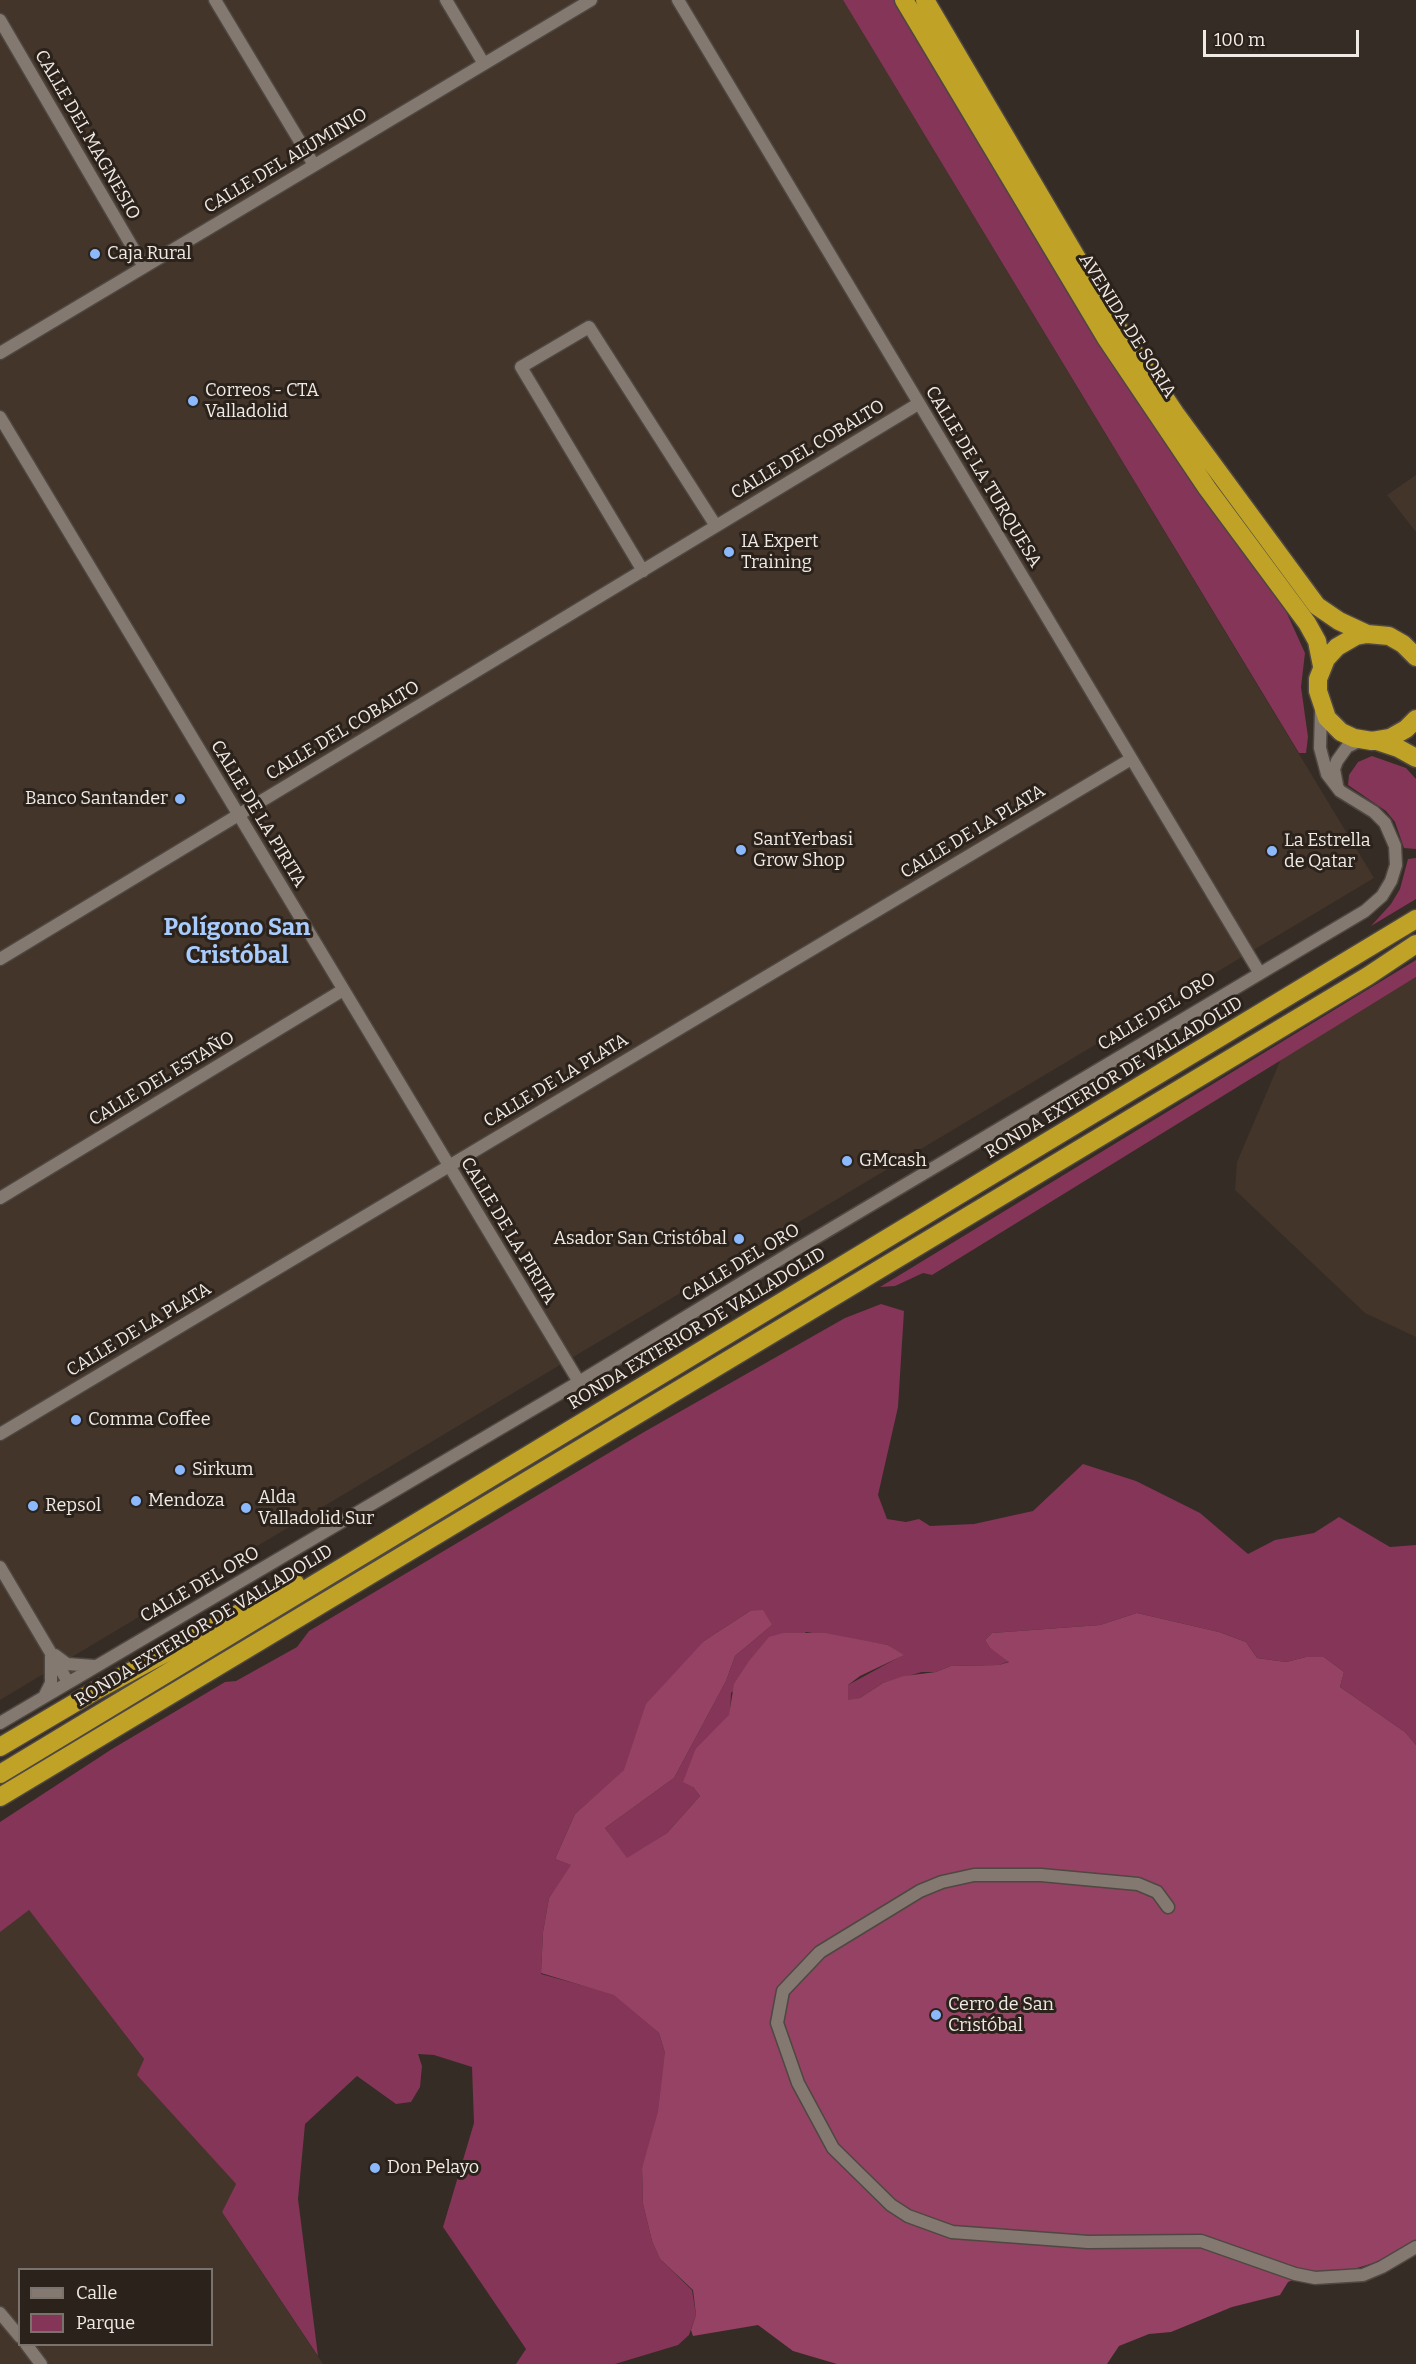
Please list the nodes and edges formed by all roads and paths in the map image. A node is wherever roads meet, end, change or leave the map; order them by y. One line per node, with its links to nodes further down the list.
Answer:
1 (215, 0): 9 (street)
2 (446, 0): 8 (street)
3 (591, 0): 8 (street, CALLE DEL ALUMINIO)
4 (678, 0): 12 (street, CALLE DE LA TURQUESA)
5 (904, 0): 20 (highway, AVENIDA DE SORIA)
6 (925, 0): 16 (highway, AVENIDA DE SORIA)
7 (0, 20): 10 (street, CALLE DEL MAGNESIO)
8 (484, 64): 9 (street, CALLE DEL ALUMINIO)
9 (314, 165): 10 (street, CALLE DEL ALUMINIO)
10 (144, 267): 11 (street, CALLE DEL ALUMINIO)
11 (0, 353)
12 (918, 404): 14 (street, CALLE DEL COBALTO); 25 (street, CALLE DE LA TURQUESA)
13 (0, 417): 27 (street, CALLE DE LA PIRITA)
14 (716, 526): 15 (street, CALLE DEL COBALTO); 15 (street)
15 (643, 571): 27 (street, CALLE DEL COBALTO)
16 (1366, 634): 17 (highway, AVENIDA DE SORIA); 20 (highway)
17 (1397, 640): 18 (highway, AVENIDA DE SORIA); 19 (highway)
18 (1416, 641)
19 (1416, 657)
20 (1322, 666): 21 (highway)
21 (1321, 706): 23 (highway); 26 (street, CALLE DEL ORO)
22 (1416, 719): 23 (highway)
23 (1368, 740): 24 (highway); 26 (street)
24 (1416, 758)
25 (1131, 759): 31 (street, CALLE DE LA TURQUESA); 33 (street, CALLE DE LA PLATA)
26 (1340, 791): 31 (street, CALLE DEL ORO)
27 (237, 814): 30 (street, CALLE DEL COBALTO); 32 (street, CALLE DE LA PIRITA)
28 (1416, 919): 37 (highway, RONDA EXTERIOR DE VALLADOLID)
29 (1416, 944): 44 (highway)
30 (0, 959)
31 (1259, 972): 35 (street, CALLE DEL ORO)
32 (343, 990): 33 (street, CALLE DE LA PIRITA); 34 (street, CALLE DEL ESTAÑO)
33 (448, 1166): 35 (street, CALLE DE LA PIRITA); 36 (street, CALLE DE LA PLATA)
34 (0, 1198)
35 (579, 1382): 40 (street, CALLE DEL ORO)
36 (0, 1434)
37 (381, 1544): 45 (highway); 46 (highway, RONDA EXTERIOR DE VALLADOLID)
38 (0, 1567): 39 (street)
39 (49, 1650): 40 (street); 41 (street); 42 (street)
40 (95, 1666): 41 (street, CALLE DEL ORO)
41 (68, 1682): 42 (street, CALLE DEL ORO)
42 (44, 1697): 43 (street, CALLE DEL ORO)
43 (0, 1723)
44 (119, 1728): 47 (highway); 48 (highway)
45 (0, 1747)
46 (0, 1774)
47 (0, 1797)
48 (0, 1809)
49 (1168, 1907): 50 (street)
50 (1416, 2247)
51 (0, 2313): 52 (street)
52 (18, 2335)
53 (28, 2346): 54 (street)
54 (41, 2364)

